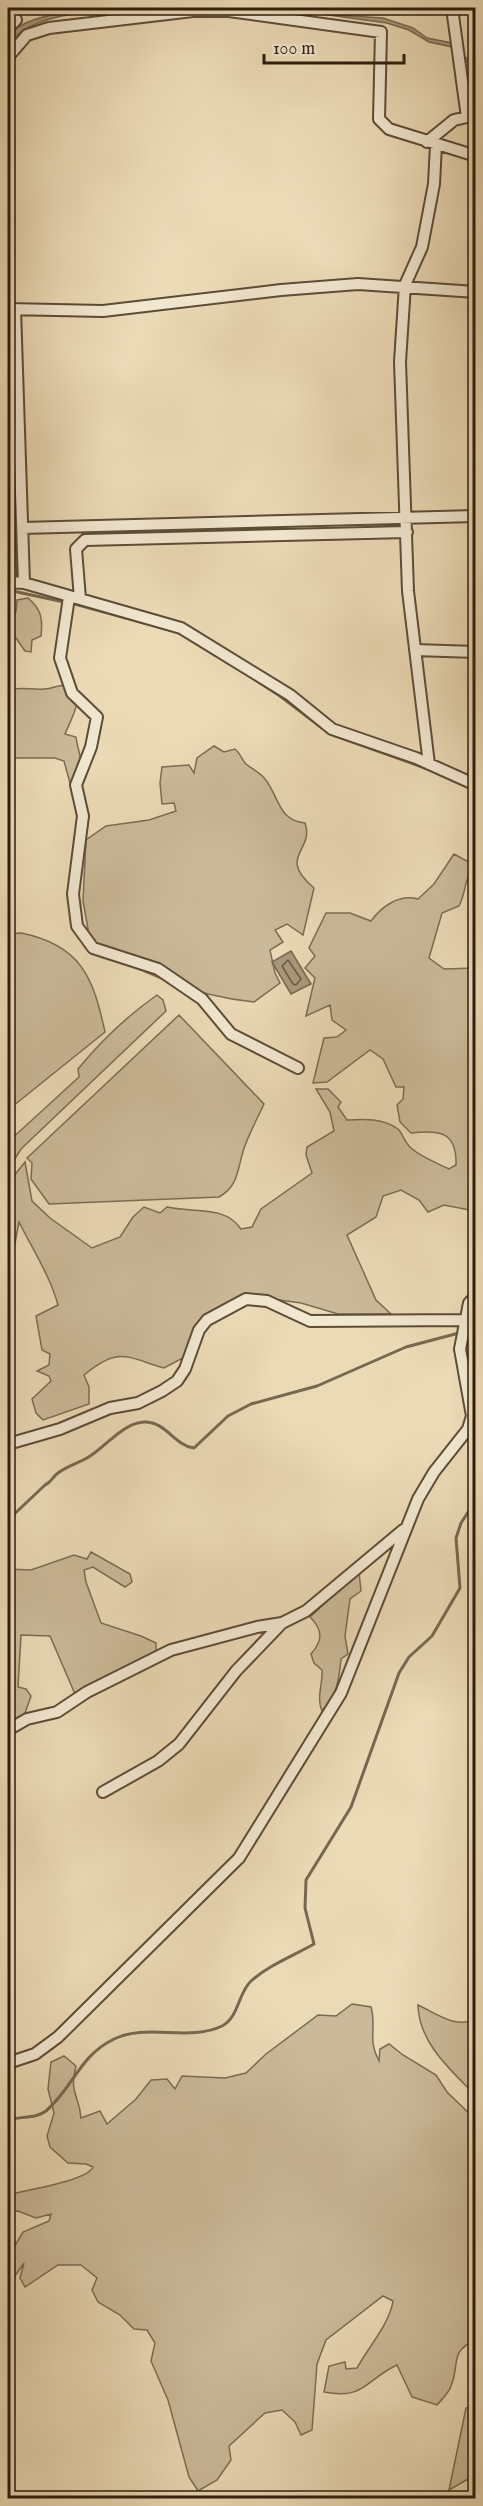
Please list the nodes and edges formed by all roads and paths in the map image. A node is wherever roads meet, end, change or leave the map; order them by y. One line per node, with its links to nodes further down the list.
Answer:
1 (11, 8): 3 (street)
2 (452, 8): 5 (street)
3 (8, 28)
4 (8, 57): 5 (street)
5 (431, 144): 6 (street); 7 (street)
6 (476, 156)
7 (405, 285): 8 (street); 9 (street); 12 (street)
8 (476, 292)
9 (11, 309): 13 (street)
10 (8, 472): 15 (street)
11 (476, 516): 12 (street)
12 (406, 517): 13 (street); 14 (street)
13 (22, 528): 16 (street)
14 (406, 532): 17 (street); 18 (street)
15 (9, 582): 16 (street)
16 (24, 583): 17 (street)
17 (75, 598): 20 (street); 22 (street)
18 (415, 650): 19 (street); 20 (street)
19 (476, 652)
20 (429, 764): 21 (street)
21 (476, 784)
22 (298, 1068)
23 (476, 1296): 24 (street)
24 (464, 1320): 25 (street); 26 (street)
25 (8, 1444)
26 (403, 1530): 27 (street); 30 (street)
27 (282, 1623): 28 (street); 29 (street)
28 (8, 1730)
29 (103, 1792)
30 (8, 2063)

